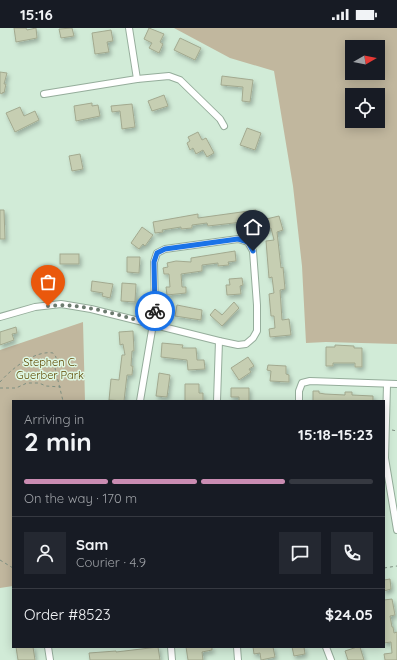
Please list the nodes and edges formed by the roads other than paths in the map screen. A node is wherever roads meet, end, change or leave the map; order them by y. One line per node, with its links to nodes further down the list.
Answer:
1 (129, 28): 2 (street)
2 (137, 79): 3 (street); 4 (street)
3 (44, 94)
4 (224, 126)
5 (0, 317): 6 (street)
6 (153, 324): 7 (street); 7 (street); 10 (street)
7 (219, 341): 11 (street)
8 (397, 384): 9 (street)
9 (387, 385): 12 (street); 13 (street)
10 (140, 400)
11 (217, 400)
12 (299, 400)
13 (385, 454): 14 (street)
14 (394, 497): 15 (street)
15 (397, 530)
16 (48, 648): 20 (street)
17 (171, 648): 21 (street)
18 (237, 648): 22 (street)
19 (326, 648): 23 (street)
20 (50, 660)
21 (172, 660)
22 (238, 660)
23 (331, 660)

